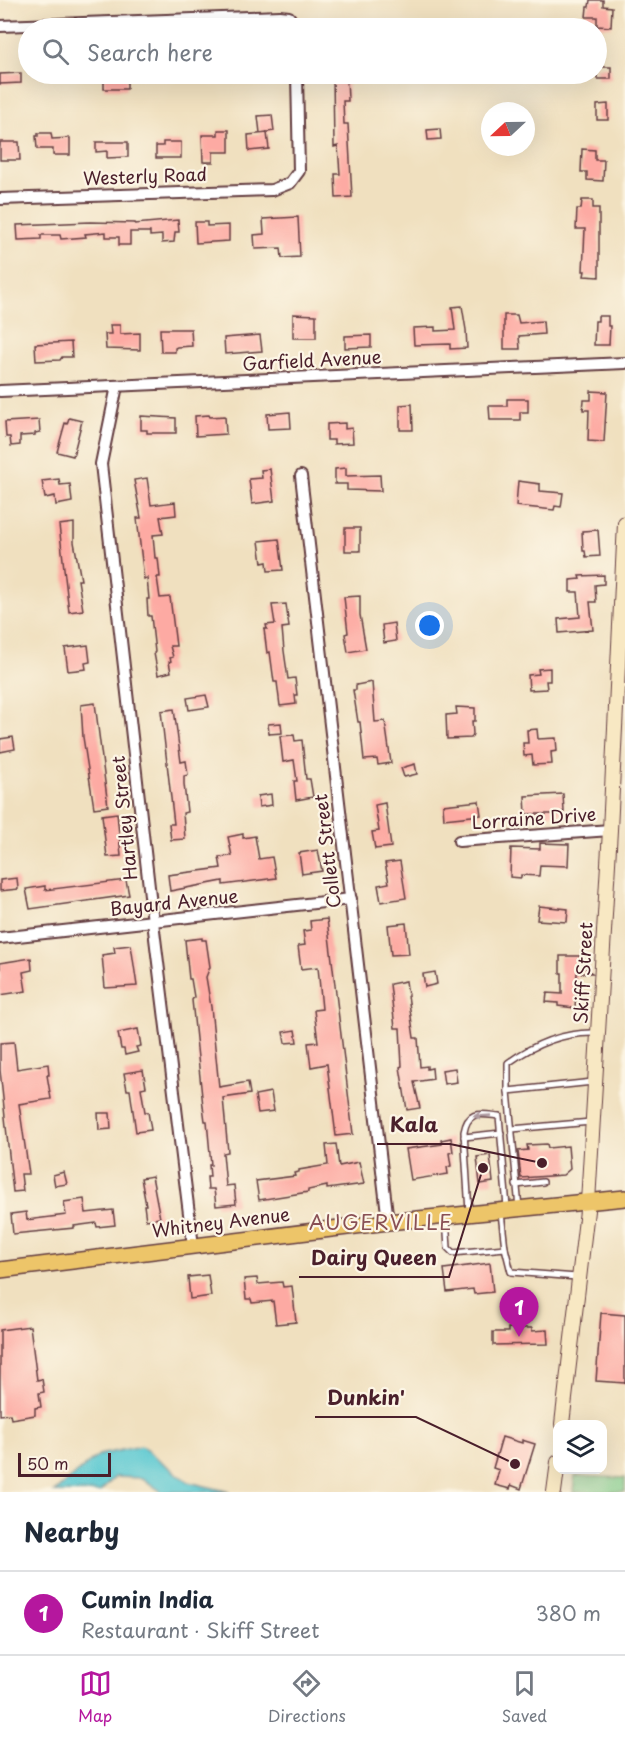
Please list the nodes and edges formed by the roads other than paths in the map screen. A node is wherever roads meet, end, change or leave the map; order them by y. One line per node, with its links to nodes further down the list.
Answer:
1 (257, 18): 2 (street)
2 (290, 18)
3 (18, 25): 4 (street)
4 (0, 26)
5 (297, 84): 6 (street, Westerly Road)
6 (0, 199)
7 (625, 363): 8 (street, Garfield Avenue)
8 (117, 386): 9 (street, Garfield Avenue); 16 (street, Hartley Street)
9 (0, 391)
10 (301, 476): 15 (street, Collett Street)
11 (625, 523): 12 (main road, Skiff Street)
12 (621, 667): 13 (main road, Skiff Street)
13 (610, 830): 14 (street, Lorraine Drive); 18 (main road, Skiff Street)
14 (459, 841)
15 (351, 899): 16 (street, Bayard Avenue); 32 (street, Collett Street)
16 (153, 922): 17 (street, Bayard Avenue); 33 (street, Hartley Street)
17 (0, 938)
18 (598, 1034): 19 (main road, Skiff Street); 20 (lane)
19 (595, 1082): 20 (lane); 21 (main road, Skiff Street)
20 (508, 1091): 22 (lane)
21 (592, 1122): 22 (lane); 28 (main road, Skiff Street)
22 (512, 1129): 26 (lane)
23 (501, 1133): 24 (lane); 24 (lane, one-way to 24); 29 (lane)
24 (464, 1137): 30 (lane)
25 (543, 1182): 26 (lane)
26 (516, 1185): 29 (lane)
27 (625, 1198): 28 (main road, Whitney Avenue)
28 (588, 1202): 29 (main road, Whitney Avenue); 36 (main road, Skiff Street)
29 (509, 1210): 30 (main road, Whitney Avenue); 34 (lane)
30 (469, 1214): 31 (main road, Whitney Avenue)
31 (446, 1216): 32 (main road, Whitney Avenue); 34 (lane)
32 (388, 1222): 33 (main road, Whitney Avenue)
33 (193, 1246): 35 (main road, Whitney Avenue)
34 (505, 1248): 36 (lane)
35 (0, 1270)
36 (579, 1277): 37 (main road, Skiff Street)
37 (563, 1420)
38 (556, 1474): 39 (main road)
39 (554, 1492)

